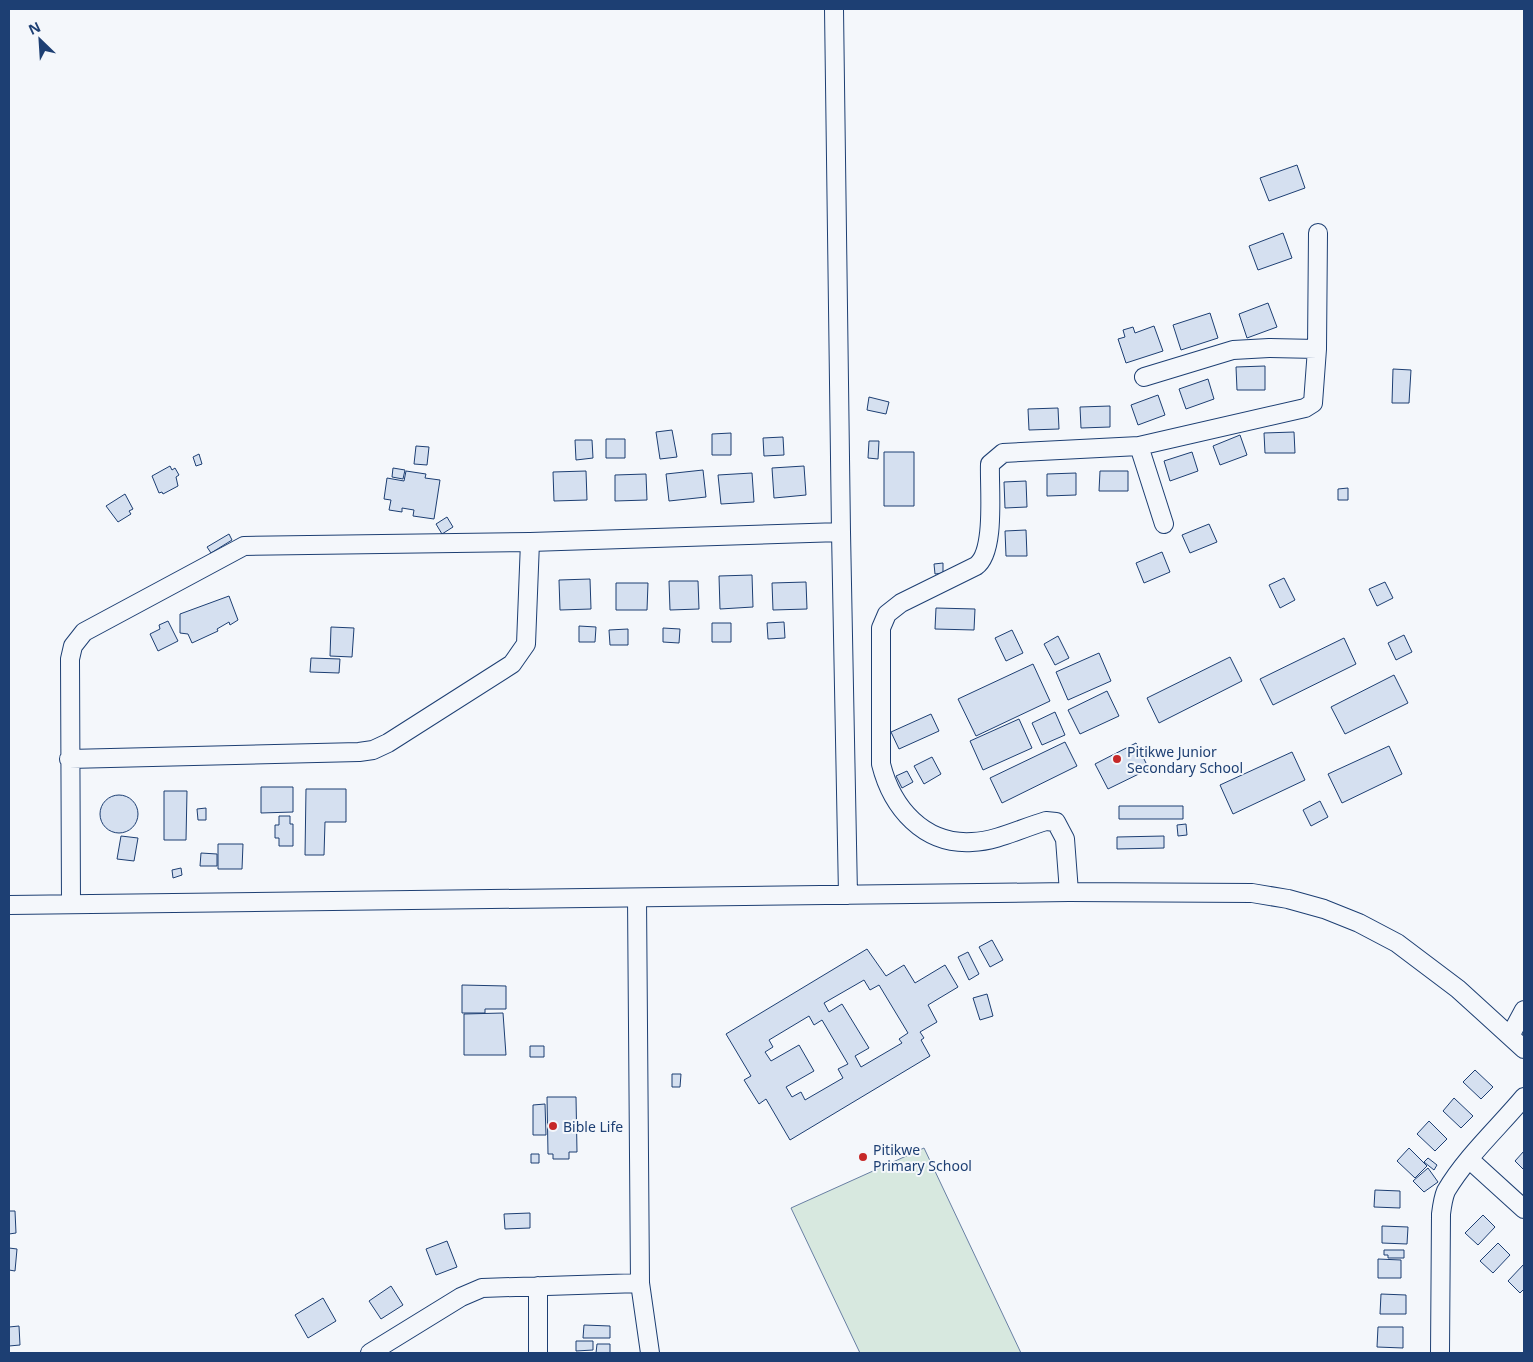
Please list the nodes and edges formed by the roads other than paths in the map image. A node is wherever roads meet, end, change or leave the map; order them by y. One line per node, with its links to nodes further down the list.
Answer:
1 (834, 9): 7 (street)
2 (1318, 233): 3 (street)
3 (1317, 349): 4 (street); 5 (street)
4 (1144, 377)
5 (1139, 446): 6 (street); 10 (street)
6 (1164, 524)
7 (841, 532): 8 (street); 11 (street)
8 (530, 542): 9 (street); 9 (street)
9 (69, 759): 13 (street)
10 (1070, 892): 11 (street); 16 (street)
11 (848, 895): 12 (street)
12 (637, 898): 13 (street); 21 (street)
13 (71, 904): 14 (street)
14 (9, 905)
15 (1524, 1010): 16 (street)
16 (1510, 1036): 17 (street)
17 (1524, 1049)
18 (1524, 1097): 19 (street)
19 (1470, 1160): 20 (street); 26 (street)
20 (1524, 1209)
21 (640, 1284): 22 (street); 25 (street)
22 (538, 1286): 23 (street); 24 (street)
23 (370, 1353)
24 (538, 1353)
25 (650, 1353)
26 (1440, 1353)

